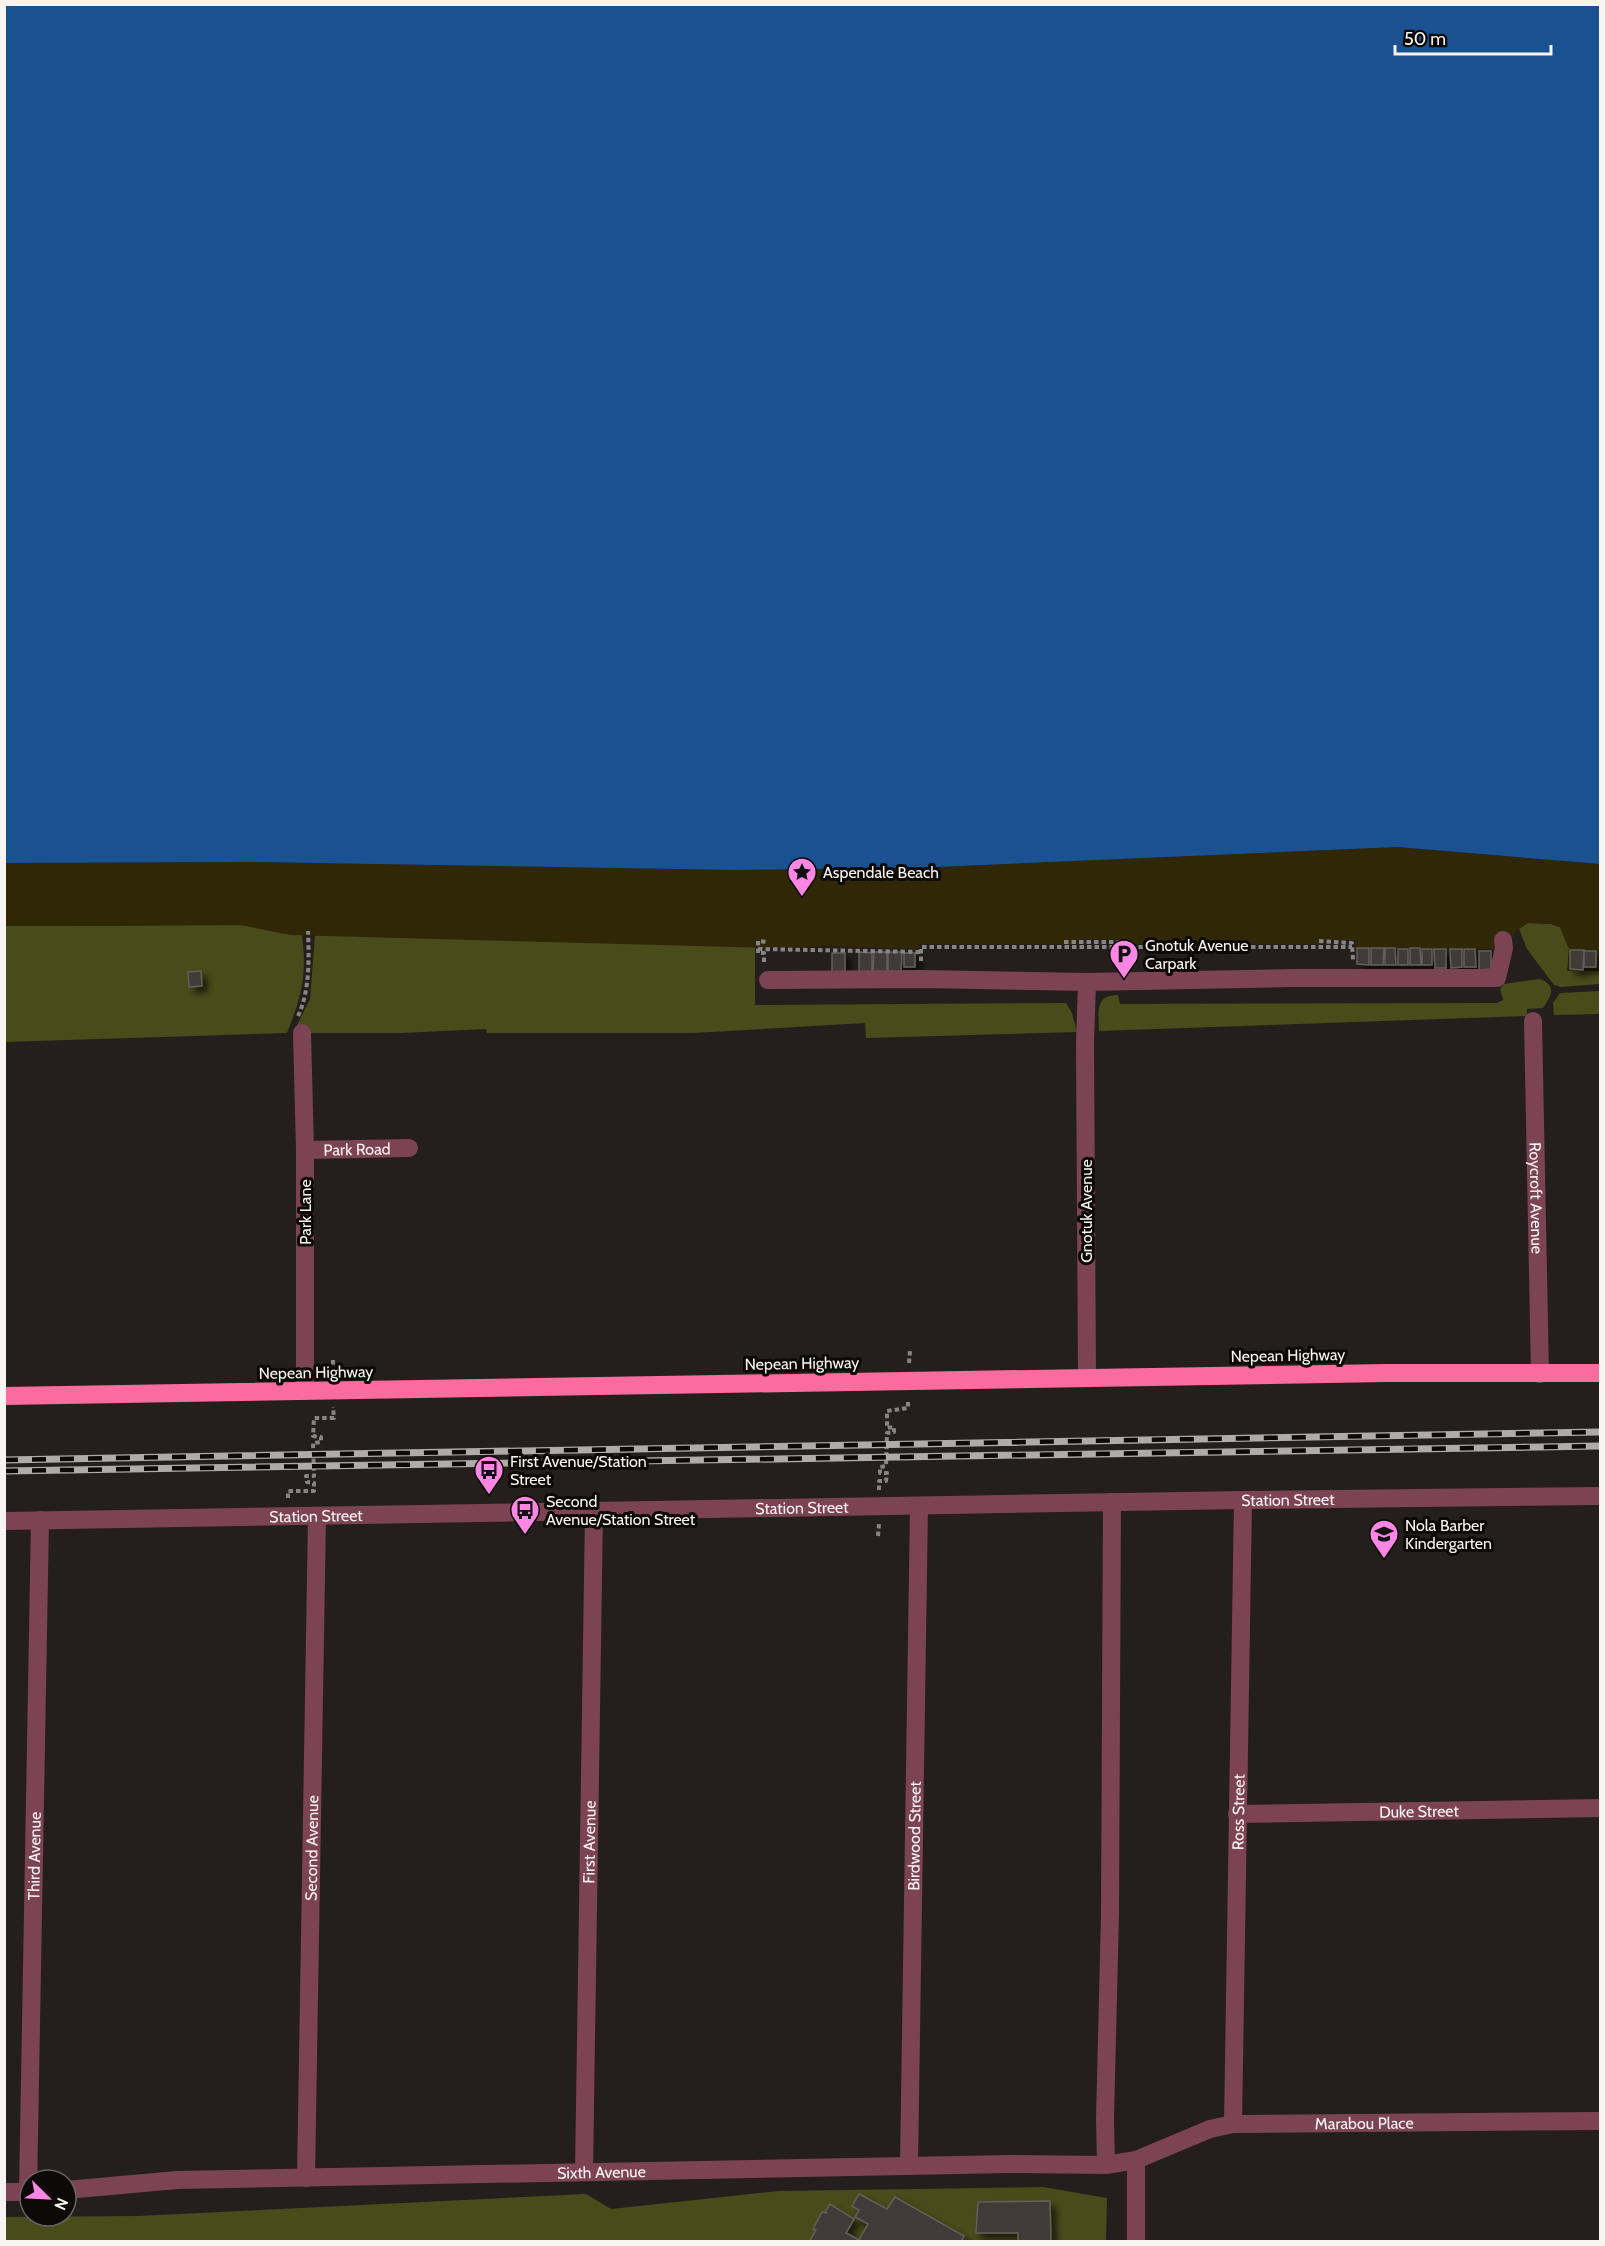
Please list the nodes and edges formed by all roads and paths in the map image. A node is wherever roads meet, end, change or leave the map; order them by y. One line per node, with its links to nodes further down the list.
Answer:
1 (308, 931): 18 (path)
2 (1503, 940): 12 (street)
3 (758, 941): 5 (path)
4 (1319, 941): 9 (path)
5 (767, 942)
6 (1064, 942): 8 (path)
7 (1128, 942): 8 (path)
8 (1118, 946): 9 (path); 11 (path); 15 (path)
9 (1352, 947): 12 (path)
10 (758, 949): 11 (path)
11 (921, 952): 13 (path)
12 (1353, 978): 15 (street)
13 (921, 979): 14 (street); 16 (street)
14 (768, 980)
15 (1117, 981): 16 (street)
16 (1087, 982): 25 (street, Gnotuk Avenue)
17 (1533, 1021): 23 (street, Roycroft Avenue)
18 (302, 1033): 20 (street, Park Lane)
19 (409, 1148): 20 (street, Park Road)
20 (305, 1150): 27 (street, Park Lane)
21 (910, 1352): 26 (path)
22 (333, 1360): 28 (path)
23 (1540, 1374): 24 (highway, Nepean Highway); 25 (highway, Nepean Highway)
24 (1600, 1374)
25 (1087, 1378): 26 (highway, Nepean Highway)
26 (909, 1381): 28 (highway, Nepean Highway); 33 (path)
27 (305, 1391): 28 (highway, Nepean Highway); 29 (highway, Nepean Highway)
28 (333, 1391): 37 (path)
29 (4, 1396)
30 (1600, 1496): 31 (street, Station Street)
31 (1243, 1500): 32 (street, Station Street); 42 (street, Ross Street)
32 (1112, 1502): 34 (street, Station Street); 46 (street)
33 (879, 1506): 34 (street, Station Street); 35 (street, Station Street); 40 (path)
34 (919, 1506): 47 (street, Birdwood Street)
35 (594, 1512): 36 (street, Station Street); 49 (street, First Avenue)
36 (317, 1516): 37 (street, Station Street); 50 (street, Second Avenue)
37 (289, 1517): 38 (street, Station Street)
38 (40, 1520): 39 (street, Station Street); 48 (street, Third Avenue)
39 (4, 1521)
40 (879, 1536)
41 (1600, 1808): 42 (street, Duke Street)
42 (1237, 1814): 44 (street, Ross Street)
43 (1600, 2121): 44 (street, Marabou Place)
44 (1233, 2124): 45 (street, Marabou Place)
45 (1136, 2160): 46 (street, Sixth Avenue); 52 (street)
46 (1106, 2165): 47 (street, Sixth Avenue)
47 (909, 2166): 49 (street, Sixth Avenue)
48 (29, 2168)
49 (584, 2172): 50 (street, Sixth Avenue)
50 (306, 2178): 51 (street, Sixth Avenue)
51 (78, 2189)
52 (1136, 2241)

